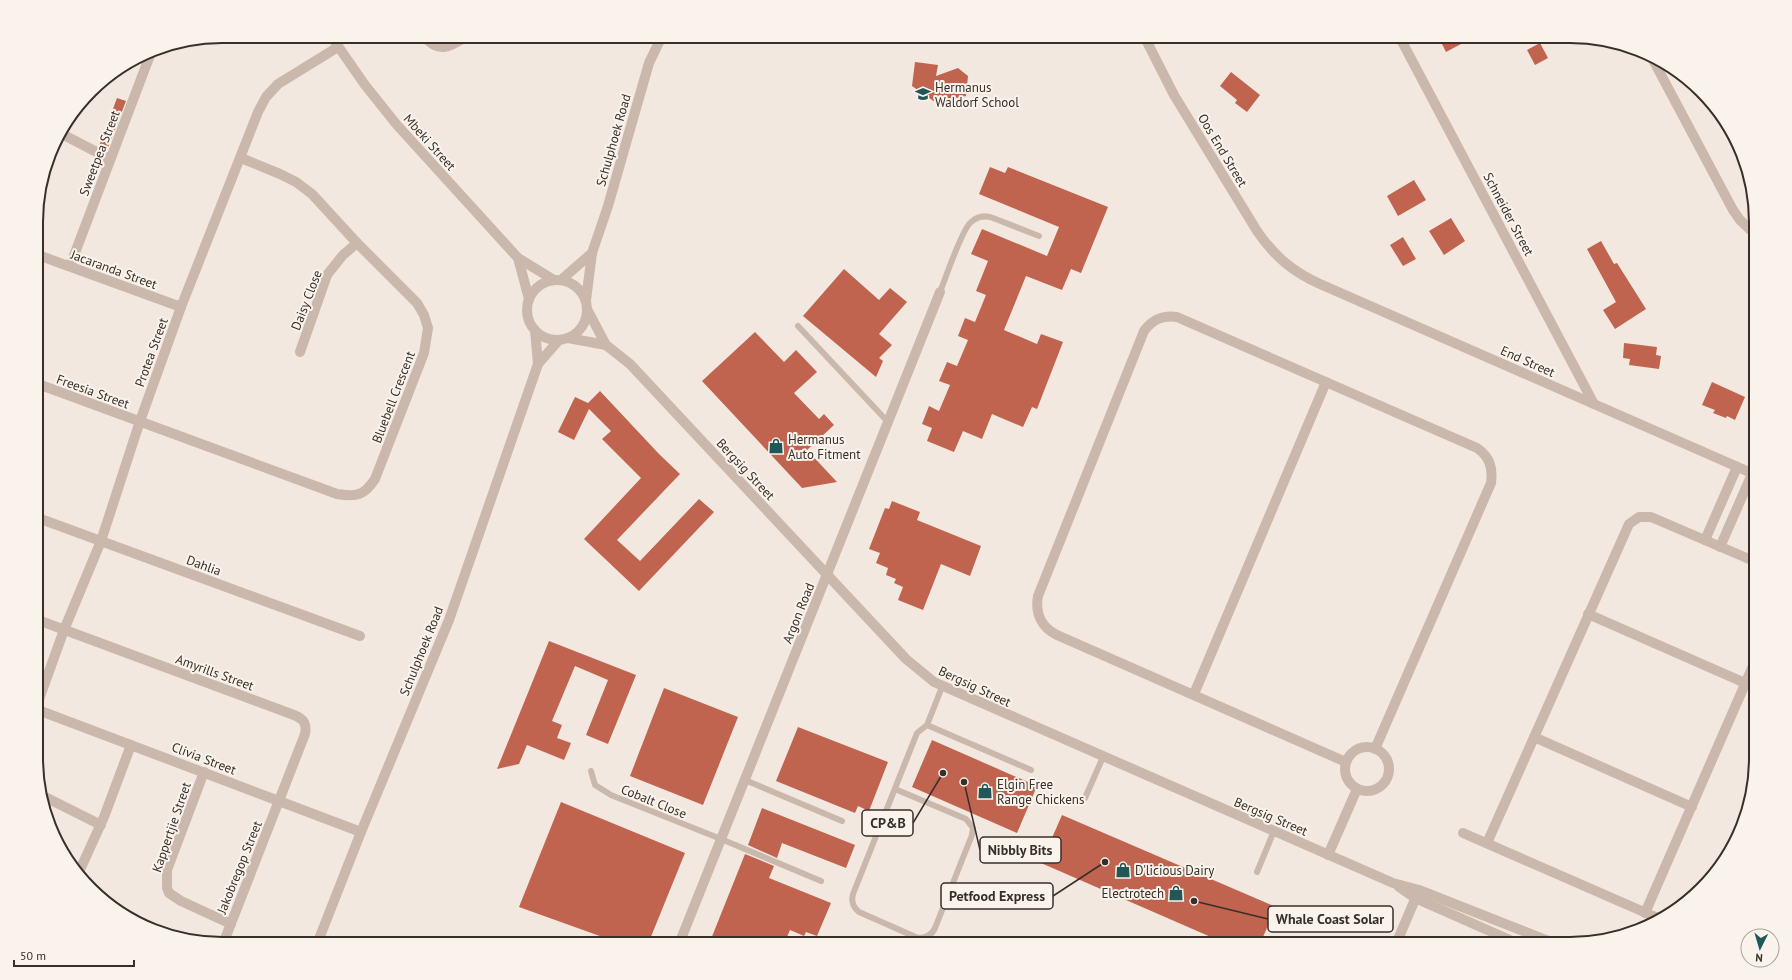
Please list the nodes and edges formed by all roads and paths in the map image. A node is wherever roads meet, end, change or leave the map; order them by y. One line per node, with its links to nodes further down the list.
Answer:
1 (335, 43): 7 (street, Mbeki Street)
2 (431, 43): 3 (street)
3 (456, 43)
4 (659, 43): 16 (street, Schulphoek Road)
5 (1148, 43): 20 (street, Oos End Street)
6 (1403, 43): 34 (street, Schneider Street)
7 (338, 47): 11 (street, Protea Street); 18 (street, Mbeki Street)
8 (149, 59): 12 (street, Sweetpea Street)
9 (1656, 65): 13 (street)
10 (65, 136): 12 (street)
11 (241, 158): 15 (street, Bluebell Crescent); 25 (street, Protea Street)
12 (110, 159): 19 (street, Sweetpea Street)
13 (1749, 228)
14 (1039, 236): 22 (lane)
15 (357, 243): 30 (street, Daisy Close); 35 (street, Bluebell Crescent)
16 (592, 253): 21 (street); 24 (street, Schulphoek Road)
17 (43, 257): 19 (street, Jacaranda Street)
18 (518, 258): 21 (street, Mbeki Street); 23 (street, Mbeki Street)
19 (70, 266): 25 (street, Jacaranda Street)
20 (1292, 269): 34 (street, End Street)
21 (558, 280): 23 (street); 24 (street)
22 (940, 292): 36 (street, Argon Road)
23 (529, 299): 27 (street)
24 (586, 305): 28 (street); 29 (street, Bergsig Street)
25 (181, 307): 35 (street, Protea Street)
26 (798, 326): 36 (lane)
27 (535, 330): 28 (street); 31 (street, Schulphoek Road)
28 (564, 339): 29 (street, Bergsig Street); 31 (street, Schulphoek Road)
29 (606, 345): 45 (street, Bergsig Street)
30 (300, 352)
31 (538, 364): 75 (street, Schulphoek Road)
32 (1326, 382): 54 (street); 54 (street); 59 (street)
33 (43, 386): 35 (street, Freesia Street)
34 (1594, 404): 37 (street, End Street)
35 (140, 422): 42 (street, Protea Street)
36 (888, 422): 45 (street, Argon Road)
37 (1736, 467): 38 (street, End Street); 41 (street)
38 (1749, 472)
39 (1749, 485): 43 (street)
40 (43, 520): 42 (street, Dahlia)
41 (1705, 540): 43 (street); 46 (street)
42 (101, 541): 48 (street, Protea Street); 49 (street, Dahlia)
43 (1720, 547): 44 (street)
44 (1749, 559)
45 (827, 575): 52 (street, Bergsig Street); 65 (street, Argon Road)
46 (1588, 614): 51 (street); 57 (street)
47 (43, 622): 48 (street, Amyrills Street)
48 (64, 630): 53 (street, Protea Street); 70 (street, Amyrills Street)
49 (360, 636)
50 (1749, 674): 51 (street)
51 (1745, 683): 71 (street)
52 (942, 687): 56 (lane); 60 (street, Bergsig Street)
53 (43, 688)
54 (1194, 694): 61 (street)
55 (43, 712): 58 (street, Clivia Street)
56 (927, 725): 63 (lane); 66 (lane)
57 (1534, 737): 71 (street); 78 (street)
58 (131, 745): 64 (street, Clivia Street); 73 (street)
59 (1375, 749): 61 (street); 67 (street)
60 (1103, 757): 69 (lane); 74 (street, Bergsig Street)
61 (1346, 762): 67 (street)
62 (591, 770): 77 (lane, Cobalt Close)
63 (1031, 770)
64 (204, 772): 70 (street, Clivia Street); 86 (street, Kappertjie Street)
65 (745, 780): 72 (lane); 77 (street, Argon Road)
66 (895, 789): 90 (lane); 91 (lane)
67 (1357, 789): 79 (street)
68 (47, 798): 73 (street)
69 (1085, 798)
70 (280, 800): 75 (street, Clivia Street); 86 (street, Jakobregop Street)
71 (1692, 807): 84 (street)
72 (842, 822)
73 (101, 825): 80 (street)
74 (1274, 831): 79 (street, Bergsig Street); 81 (lane)
75 (361, 832): 88 (street, Schulphoek Road)
76 (1463, 833): 78 (street)
77 (721, 839): 82 (lane, Cobalt Close); 89 (street, Argon Road)
78 (1487, 843): 84 (street)
79 (1328, 855): 83 (street, Bergsig Street)
80 (81, 868)
81 (1256, 872)
82 (821, 881)
83 (1417, 894): 92 (street); 93 (street, Bergsig Street); 94 (street, Bergsig Street)
84 (1645, 912): 85 (street)
85 (1654, 916)
86 (231, 924): 87 (street, Jakobregop Street)
87 (226, 937)
88 (320, 937)
89 (681, 937)
90 (916, 937)
91 (926, 937)
92 (1399, 937)
93 (1505, 937)
94 (1537, 937)

